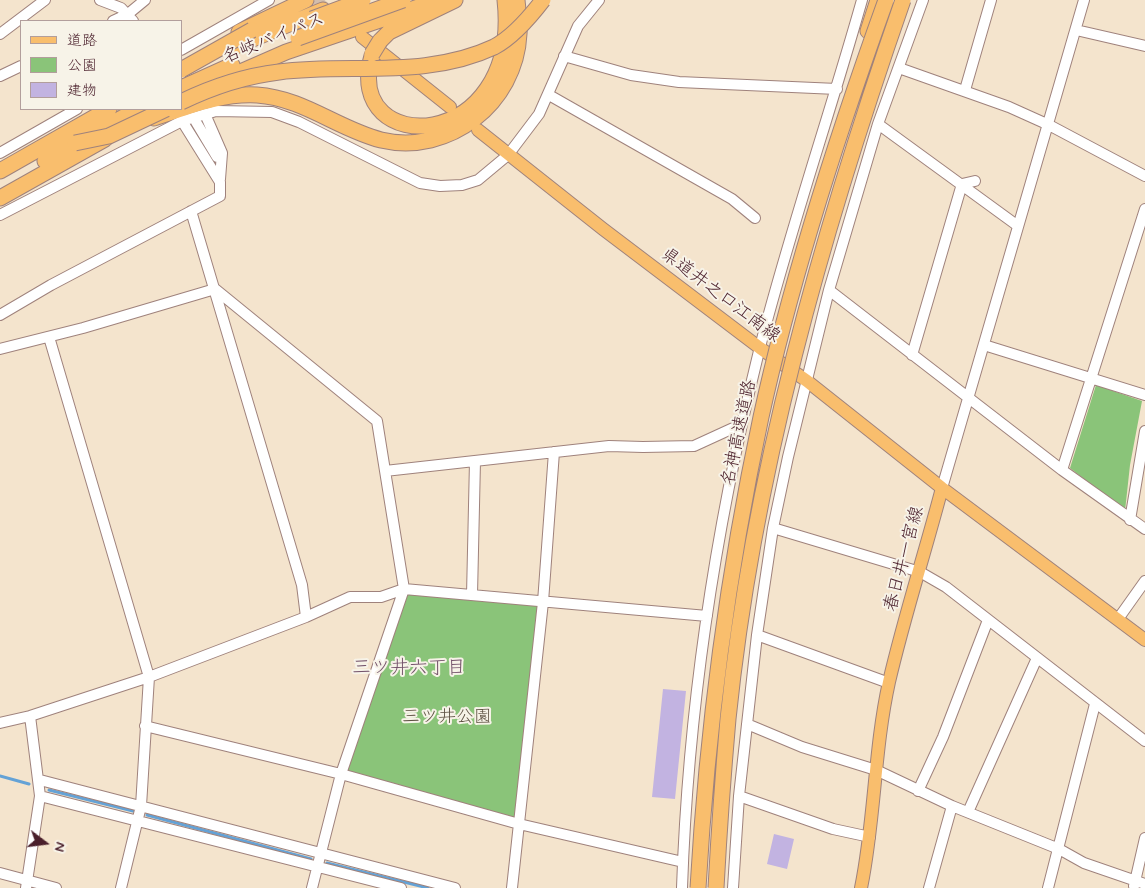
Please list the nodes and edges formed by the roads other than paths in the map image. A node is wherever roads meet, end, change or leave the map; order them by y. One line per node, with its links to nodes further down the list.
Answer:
1 (45, 0): 26 (street)
2 (100, 0): 23 (street)
3 (145, 0): 23 (street)
4 (269, 0): 29 (street)
5 (306, 0): 33 (highway)
6 (312, 0): 34 (highway, bridge)
7 (348, 0): 36 (highway, 名岐バイパス)
8 (363, 0): 37 (highway, bridge)
9 (403, 0): 40 (highway, bridge)
10 (438, 0): 44 (highway, 名岐バイパス)
11 (455, 0): 32 (highway, bridge)
12 (505, 0): 32 (highway)
13 (517, 0): 32 (highway)
14 (543, 0): 45 (highway, bridge)
15 (599, 0): 30 (street)
16 (862, 0): 41 (street)
17 (878, 0): 38 (highway)
18 (886, 0): 38 (highway, 名神高速道路, bridge)
19 (903, 0): 148 (highway, 名神高速道路, bridge)
20 (924, 0): 35 (street)
21 (991, 0): 42 (street)
22 (1084, 0): 25 (street)
23 (131, 16): 24 (street)
24 (119, 20)
25 (1076, 30): 28 (street); 59 (street)
26 (0, 34)
27 (362, 37): 46 (main road)
28 (1145, 46)
29 (182, 49)
30 (564, 56): 41 (street); 43 (street)
31 (20, 66): 39 (street)
32 (506, 67): 47 (highway)
33 (182, 68)
34 (182, 68)
35 (899, 68): 42 (street); 58 (street)
36 (182, 69)
37 (182, 69)
38 (860, 74): 147 (highway, 名神高速道路, bridge)
39 (0, 76)
40 (182, 88)
41 (837, 89): 83 (street)
42 (965, 90): 59 (street)
43 (548, 95): 64 (street); 76 (street)
44 (182, 100)
45 (182, 100)
46 (450, 107)
47 (182, 109)
48 (75, 110): 63 (street)
49 (101, 110): 66 (highway)
50 (107, 110): 66 (highway)
51 (136, 110): 62 (highway, bridge)
52 (159, 110): 60 (highway)
53 (164, 110): 62 (highway, bridge)
54 (179, 110): 60 (highway)
55 (205, 114): 56 (street); 64 (street); 65 (street)
56 (182, 120): 68 (street); 75 (street)
57 (196, 122): 65 (street)
58 (878, 124): 70 (street); 79 (street)
59 (1048, 125): 67 (street); 77 (street)
60 (122, 129): 72 (highway)
61 (478, 130): 64 (main road, 県道井之口江南線)
62 (75, 143): 71 (highway)
63 (0, 153)
64 (508, 155): 83 (main road, 県道井之口江南線)
65 (220, 166): 68 (street)
66 (0, 169)
67 (1145, 176)
68 (220, 182): 74 (street)
69 (975, 182): 70 (street)
70 (962, 184): 77 (street); 85 (street)
71 (0, 187)
72 (0, 198)
73 (1145, 209): 86 (street)
74 (191, 211): 78 (street); 80 (street)
75 (0, 215)
76 (755, 218)
77 (1018, 226): 82 (street)
78 (215, 289): 81 (street); 95 (street); 106 (street)
79 (829, 290): 85 (street); 87 (street)
80 (0, 315)
81 (49, 336): 84 (street); 112 (street)
82 (984, 345): 86 (street); 89 (street)
83 (760, 348): 87 (main road, 県道井之口江南線); 90 (street)
84 (0, 349)
85 (912, 355): 89 (street)
86 (1092, 378): 88 (street); 94 (street)
87 (807, 381): 96 (main road, 県道井之口江南線); 98 (street)
88 (1145, 395)
89 (968, 397): 94 (street); 96 (street)
90 (742, 424): 92 (street); 105 (street)
91 (1145, 431): 97 (street)
92 (554, 452): 93 (street); 104 (street)
93 (475, 461): 95 (street); 103 (street)
94 (1062, 470): 97 (street)
95 (385, 471): 102 (street)
96 (942, 488): 100 (main road, 春日井一宮線); 107 (main road, 春日井一宮線)
97 (1130, 520): 99 (street)
98 (774, 528): 100 (street); 109 (street)
99 (1145, 530)
100 (920, 572): 108 (street); 113 (main road, 春日井一宮線)
101 (1145, 581): 107 (street)
102 (404, 589): 103 (street); 106 (street); 121 (street)
103 (472, 595): 104 (street)
104 (543, 602): 105 (street); 130 (street)
105 (706, 616): 135 (street)
106 (306, 617): 112 (street)
107 (1118, 619): 110 (main road, 春日井一宮線)
108 (988, 620): 111 (street); 123 (street)
109 (757, 635): 113 (street); 117 (street)
110 (1145, 640)
111 (1037, 658): 114 (street); 128 (street)
112 (149, 677): 115 (street); 118 (street)
113 (889, 683): 120 (main road, 春日井一宮線)
114 (1095, 704): 119 (street); 133 (street)
115 (30, 716): 116 (street); 122 (street)
116 (0, 723)
117 (747, 724): 120 (street); 125 (street)
118 (145, 726): 121 (street); 126 (street)
119 (1145, 741)
120 (876, 770): 123 (street); 131 (main road, 春日井一宮線)
121 (341, 774): 130 (street); 134 (street)
122 (40, 780): 124 (street); 126 (street)
123 (918, 791): 127 (street)
124 (40, 796): 129 (street); 138 (street)
125 (739, 796): 131 (street); 149 (street)
126 (142, 806): 129 (street); 134 (street)
127 (952, 806): 128 (street); 151 (street)
128 (968, 812): 133 (street)
129 (139, 821): 136 (street); 141 (street)
130 (519, 824): 135 (street); 145 (street)
131 (870, 837): 150 (main road, 春日井一宮線)
132 (1145, 838): 139 (street)
133 (1058, 849): 139 (street); 152 (street)
134 (321, 853): 136 (street); 144 (street)
135 (683, 862): 146 (street)
136 (318, 866): 142 (street); 143 (street)
137 (0, 873): 138 (street)
138 (27, 884): 140 (street)
139 (1138, 884)
140 (56, 888)
141 (121, 888)
142 (312, 888)
143 (401, 888)
144 (455, 888)
145 (512, 888)
146 (682, 888)
147 (698, 888)
148 (716, 888)
149 (733, 888)
150 (861, 888)
151 (929, 888)
152 (1048, 888)

